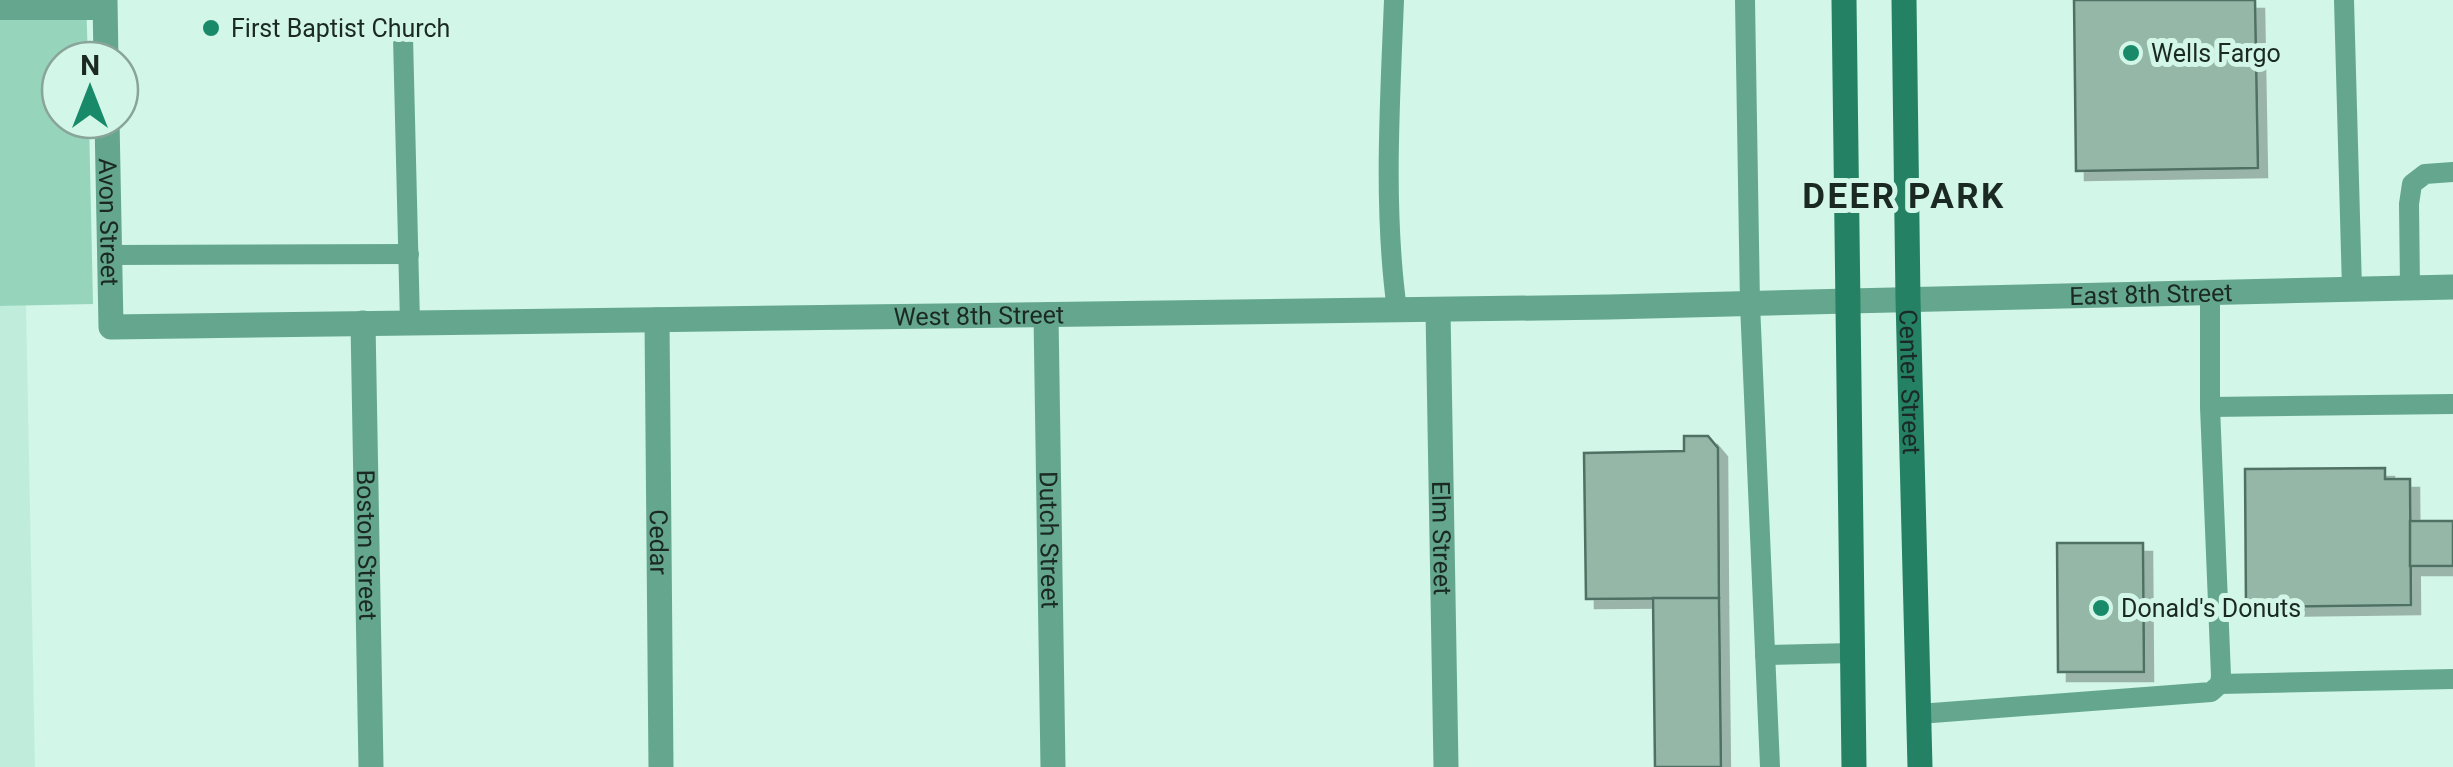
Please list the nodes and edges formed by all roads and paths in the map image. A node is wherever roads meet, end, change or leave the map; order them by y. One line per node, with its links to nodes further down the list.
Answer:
1 (1394, 0): 21 (lane)
2 (1745, 0): 20 (lane)
3 (1844, 0): 19 (main road)
4 (1904, 0): 18 (main road, Center Street)
5 (2344, 0): 15 (lane)
6 (105, 5): 7 (lane); 9 (street)
7 (0, 10)
8 (403, 38): 12 (lane)
9 (106, 40)
10 (107, 140): 13 (street, Avon Street)
11 (2453, 172): 16 (lane)
12 (409, 254): 13 (lane); 25 (lane)
13 (110, 255): 27 (street, Avon Street)
14 (2453, 286): 16 (street, East 8th Street)
15 (2352, 288): 16 (street, East 8th Street); 17 (street, East 8th Street)
16 (2410, 288)
17 (2210, 292): 18 (street, East 8th Street); 29 (lane)
18 (1908, 299): 19 (street, East 8th Street); 34 (main road, Center Street)
19 (1849, 302): 20 (street, West 8th Street); 30 (main road)
20 (1750, 304): 22 (street, West 8th Street); 31 (lane)
21 (1396, 310): 22 (street, West 8th Street); 23 (street, West 8th Street)
22 (1438, 310): 38 (street, Elm Street)
23 (1046, 315): 24 (street, West 8th Street); 37 (street, Dutch Street)
24 (656, 320): 25 (street, West 8th Street); 36 (street, Cedar)
25 (410, 323): 26 (street, West 8th Street)
26 (363, 324): 27 (street, West 8th Street); 35 (street, Boston Street)
27 (111, 327)
28 (2453, 404): 29 (lane)
29 (2210, 407): 33 (lane)
30 (1853, 652): 31 (lane); 40 (main road)
31 (1765, 655): 39 (lane)
32 (2453, 678): 33 (lane)
33 (2220, 684): 34 (lane)
34 (1919, 714): 41 (main road, Center Street)
35 (371, 767)
36 (661, 767)
37 (1054, 767)
38 (1446, 767)
39 (1770, 767)
40 (1854, 767)
41 (1920, 767)

